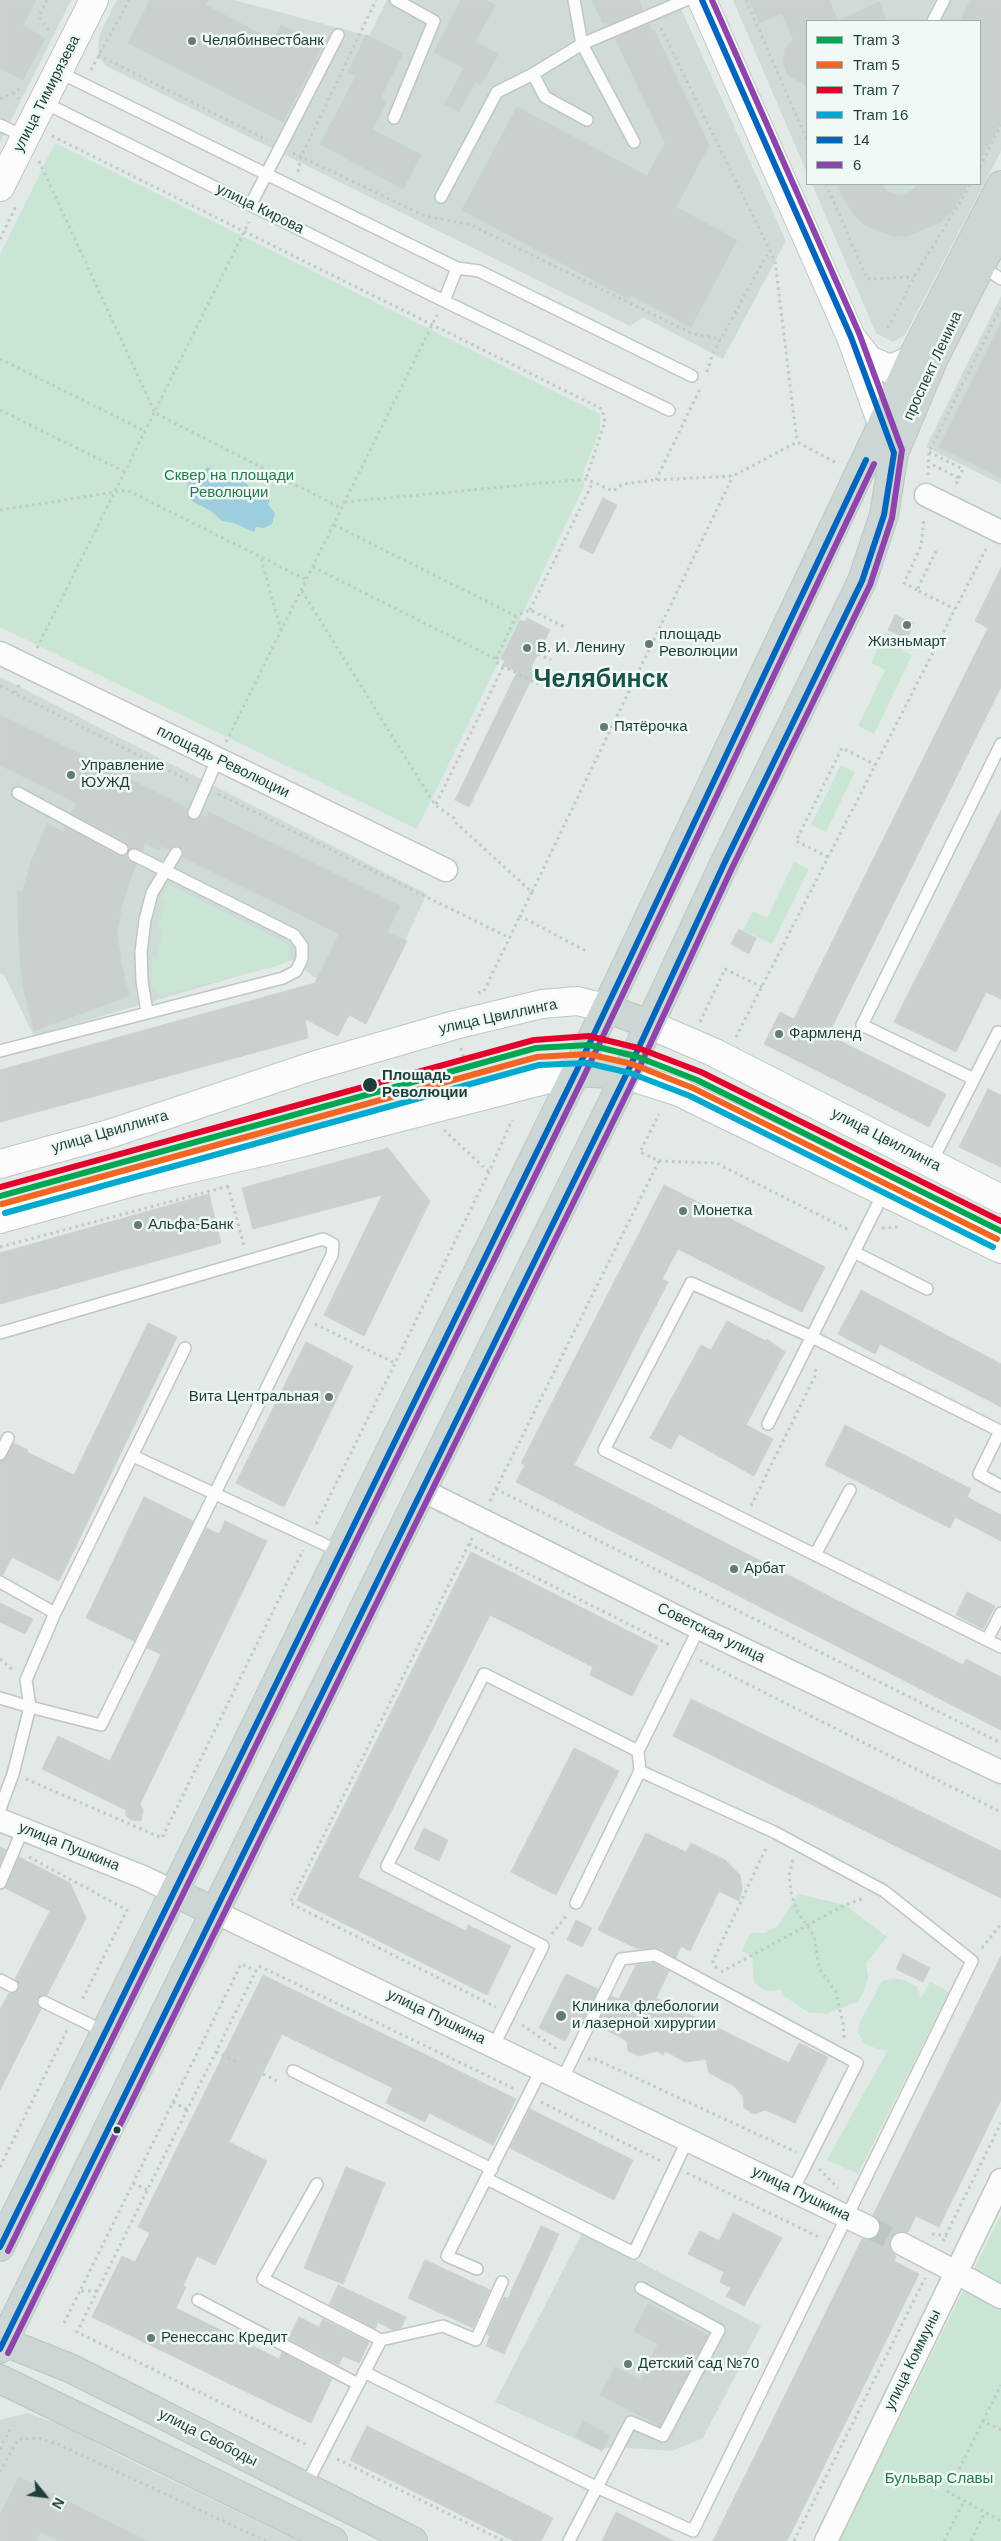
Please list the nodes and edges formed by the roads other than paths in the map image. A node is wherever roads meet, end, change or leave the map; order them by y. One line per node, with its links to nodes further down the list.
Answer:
1 (94, 0): 10 (main road, улица Тимирязева)
2 (396, 0): 13 (lane)
3 (574, 0): 9 (lane)
4 (686, 0): 9 (lane)
5 (702, 0): 27 (main road)
6 (944, 0): 7 (lane)
7 (934, 20)
8 (338, 36): 18 (lane)
9 (582, 44): 11 (lane); 16 (lane)
10 (59, 72): 12 (main road, улица Тимирязева); 18 (lane)
11 (533, 74): 14 (lane); 21 (lane)
12 (36, 94): 17 (main road, улица Тимирязева); 22 (lane, улица Кирова)
13 (394, 118)
14 (586, 120)
15 (0, 125): 17 (lane)
16 (634, 142)
17 (32, 149): 20 (main road, улица Тимирязева)
18 (266, 176): 22 (lane); 24 (lane)
19 (1001, 185): 28 (main road, проспект Ленина)
20 (0, 187)
21 (441, 197)
22 (251, 204): 26 (lane, улица Кирова)
23 (1001, 226): 25 (main road, проспект Ленина)
24 (458, 268): 26 (lane); 29 (lane)
25 (991, 273): 32 (main road, проспект Ленина)
26 (444, 301): 30 (lane, улица Кирова)
27 (850, 337): 28 (main road); 31 (main road)
28 (911, 360): 31 (main road, проспект Ленина)
29 (692, 376)
30 (669, 410)
31 (882, 424): 32 (main road); 45 (main road, проспект Ленина)
32 (894, 453): 47 (main road, проспект Ленина)
33 (926, 495): 34 (street)
34 (998, 531)
35 (0, 653): 37 (street, площадь Революции)
36 (1001, 744): 52 (lane)
37 (217, 760): 39 (lane); 44 (street, площадь Революции)
38 (18, 794): 40 (lane)
39 (194, 813)
40 (122, 849)
41 (176, 853): 43 (lane)
42 (134, 855): 43 (lane)
43 (165, 870): 46 (lane); 46 (lane)
44 (446, 870)
45 (606, 1008): 47 (main road, улица Цвиллинга); 50 (main road, проспект Ленина); 53 (main road, улица Цвиллинга)
46 (147, 1012): 49 (lane)
47 (648, 1024): 51 (main road, проспект Ленина); 54 (main road, улица Цвиллинга)
48 (1001, 1034): 52 (lane)
49 (0, 1050)
50 (576, 1072): 51 (main road); 57 (main road); 72 (main road, проспект Ленина)
51 (626, 1075): 55 (main road); 69 (main road, проспект Ленина)
52 (974, 1079): 54 (lane)
53 (0, 1164)
54 (931, 1164): 56 (main road, улица Цвиллинга)
55 (884, 1192): 58 (main road); 59 (lane)
56 (1001, 1199)
57 (0, 1219)
58 (1001, 1249)
59 (854, 1252): 60 (lane); 62 (lane)
60 (927, 1289)
61 (0, 1333): 71 (lane)
62 (812, 1337): 64 (lane); 68 (lane); 73 (lane)
63 (185, 1348): 67 (lane)
64 (768, 1424)
65 (8, 1438): 66 (lane)
66 (0, 1454)
67 (133, 1456): 71 (lane); 75 (lane)
68 (1001, 1486)
69 (422, 1490): 77 (street, Советская улица); 91 (main road, проспект Ленина)
70 (850, 1490): 73 (lane)
71 (214, 1494): 72 (lane); 81 (lane)
72 (341, 1552): 89 (main road, проспект Ленина)
73 (815, 1555): 78 (lane)
74 (0, 1582): 75 (lane)
75 (55, 1613): 81 (lane)
76 (1001, 1613): 78 (lane)
77 (699, 1628): 82 (lane); 84 (street, Советская улица)
78 (987, 1640): 79 (lane)
79 (1001, 1647)
80 (0, 1698): 81 (lane)
81 (30, 1708): 85 (lane)
82 (638, 1751): 83 (lane); 96 (lane)
83 (640, 1771): 90 (lane); 105 (lane)
84 (1001, 1772)
85 (0, 1809)
86 (0, 1820): 87 (street, улица Пушкина)
87 (19, 1839): 88 (lane); 89 (street, улица Пушкина)
88 (0, 1883)
89 (174, 1892): 91 (main road, улица Пушкина); 95 (main road, проспект Ленина)
90 (576, 1903)
91 (215, 1912): 96 (street, улица Пушкина); 116 (main road, проспект Ленина)
92 (0, 1980): 93 (lane)
93 (12, 1986)
94 (44, 2002): 95 (lane)
95 (105, 2032): 108 (main road, проспект Ленина)
96 (494, 2045): 97 (street, улица Пушкина)
97 (542, 2068): 99 (street, улица Пушкина); 101 (lane)
98 (293, 2071): 101 (lane)
99 (563, 2078): 100 (street, улица Пушкина); 104 (lane)
100 (688, 2139): 101 (lane); 104 (street, улица Пушкина)
101 (490, 2174): 109 (lane)
102 (1001, 2180): 110 (street, улица Коммуны)
103 (317, 2184): 115 (lane)
104 (793, 2190): 105 (street, улица Пушкина)
105 (846, 2216): 106 (street, улица Пушкина); 121 (lane)
106 (868, 2227)
107 (902, 2244): 110 (street)
108 (0, 2246)
109 (477, 2269)
110 (962, 2276): 113 (street); 125 (street, улица Коммуны)
111 (502, 2282): 115 (lane)
112 (641, 2288): 121 (lane)
113 (1001, 2297)
114 (198, 2300): 119 (lane)
115 (381, 2340): 117 (lane)
116 (1, 2344): 120 (main road, улица Свободы)
117 (364, 2372): 119 (lane); 121 (lane)
118 (0, 2379): 122 (main road)
119 (358, 2384): 120 (lane)
120 (305, 2487): 123 (main road, улица Свободы)
121 (596, 2487): 124 (lane)
122 (318, 2538)
123 (413, 2541)
124 (569, 2541)
125 (826, 2541)

